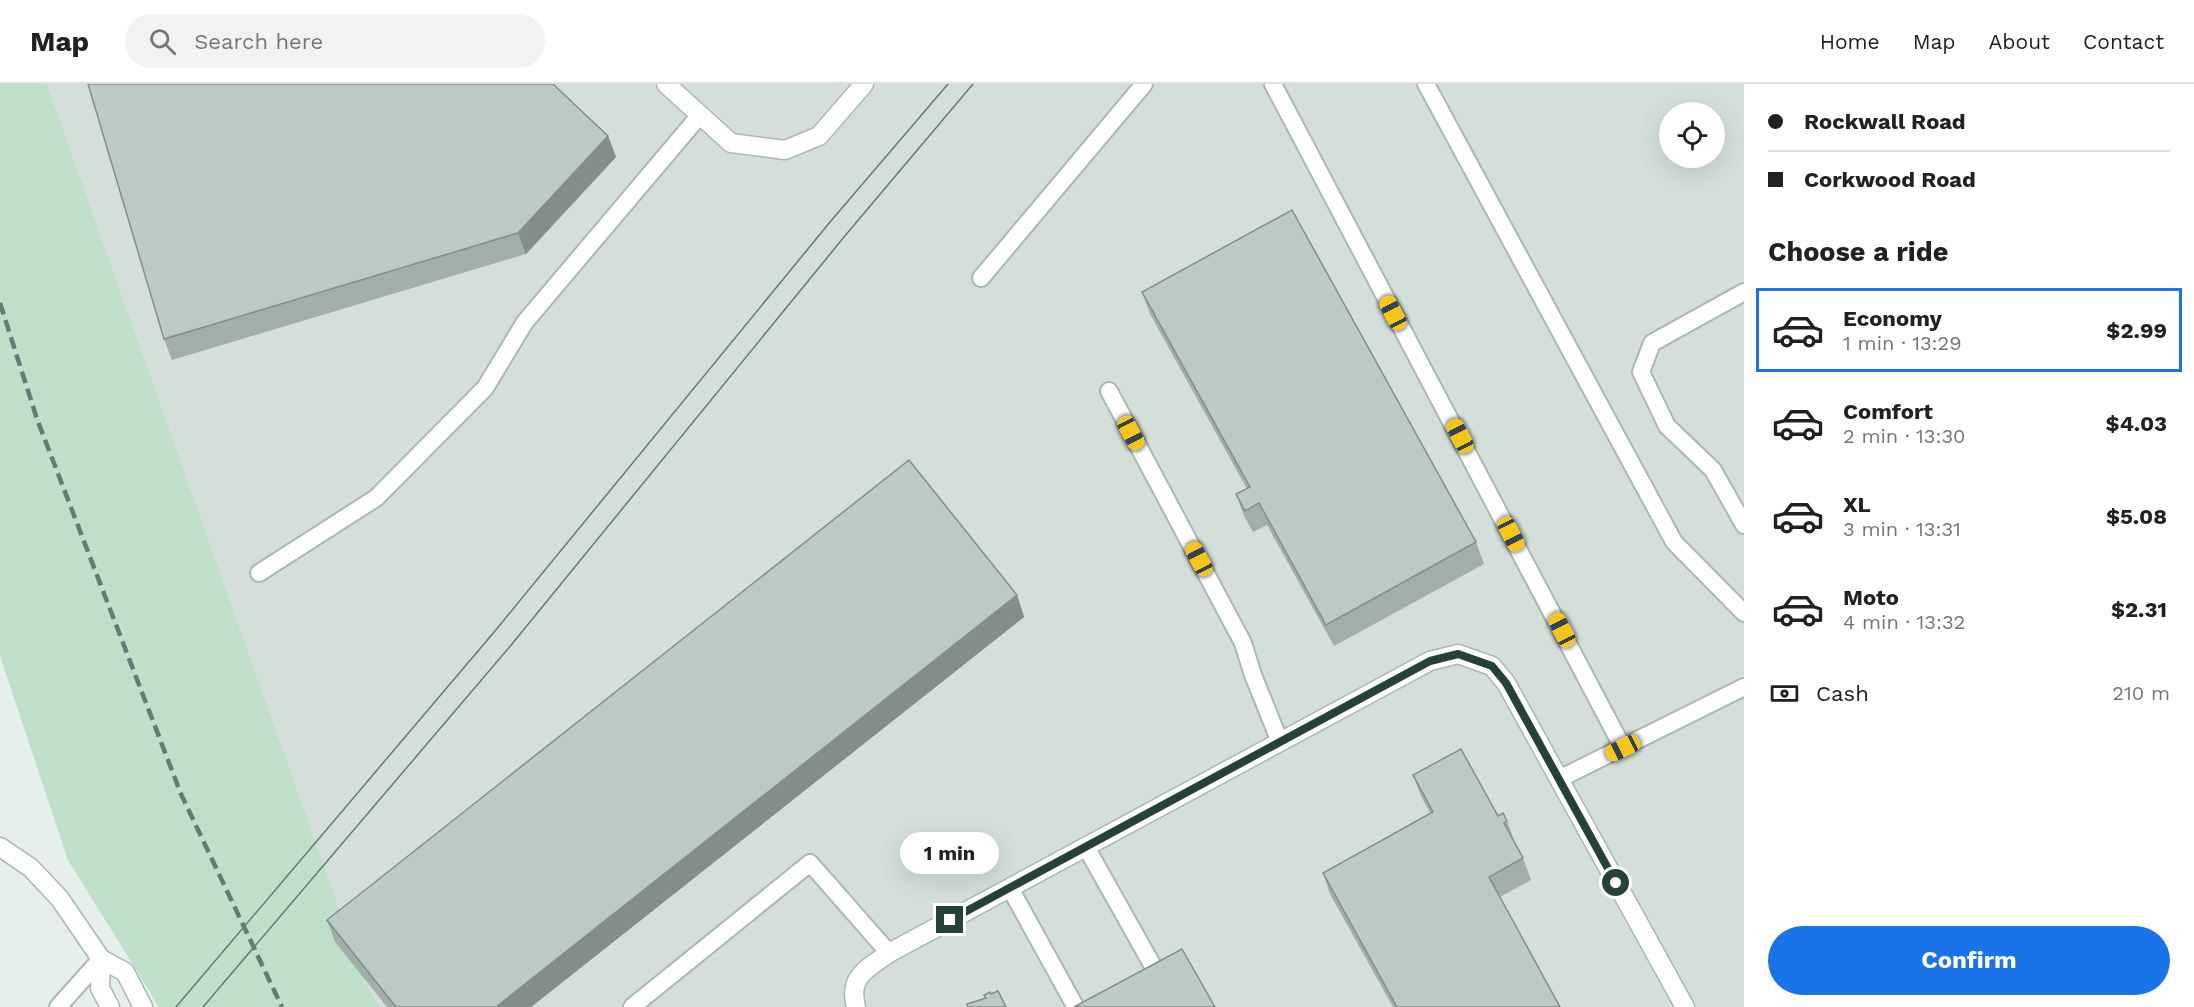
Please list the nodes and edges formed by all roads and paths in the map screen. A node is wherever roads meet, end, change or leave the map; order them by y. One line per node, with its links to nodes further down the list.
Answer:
1 (864, 84): 6 (street)
2 (1144, 84): 7 (lane)
3 (1273, 84): 15 (lane)
4 (1426, 84): 12 (lane)
5 (676, 87): 6 (street)
6 (700, 115): 11 (lane)
7 (981, 278)
8 (1744, 292): 10 (lane)
9 (1109, 391): 14 (lane)
10 (1744, 525)
11 (259, 573)
12 (1744, 612)
13 (1744, 687): 15 (lane)
14 (1280, 742): 16 (street); 18 (street)
15 (1623, 748): 16 (lane)
16 (1559, 779): 29 (street)
17 (0, 847): 21 (street)
18 (1086, 847): 19 (street); 22 (lane)
19 (1010, 888): 20 (street); 24 (lane)
20 (889, 953): 23 (street); 28 (lane)
21 (100, 959): 25 (lane); 26 (street); 27 (street)
22 (1154, 968)
23 (855, 1000)
24 (1074, 1004)
25 (58, 1007)
26 (110, 1007)
27 (143, 1007)
28 (632, 1007)
29 (1685, 1007)

